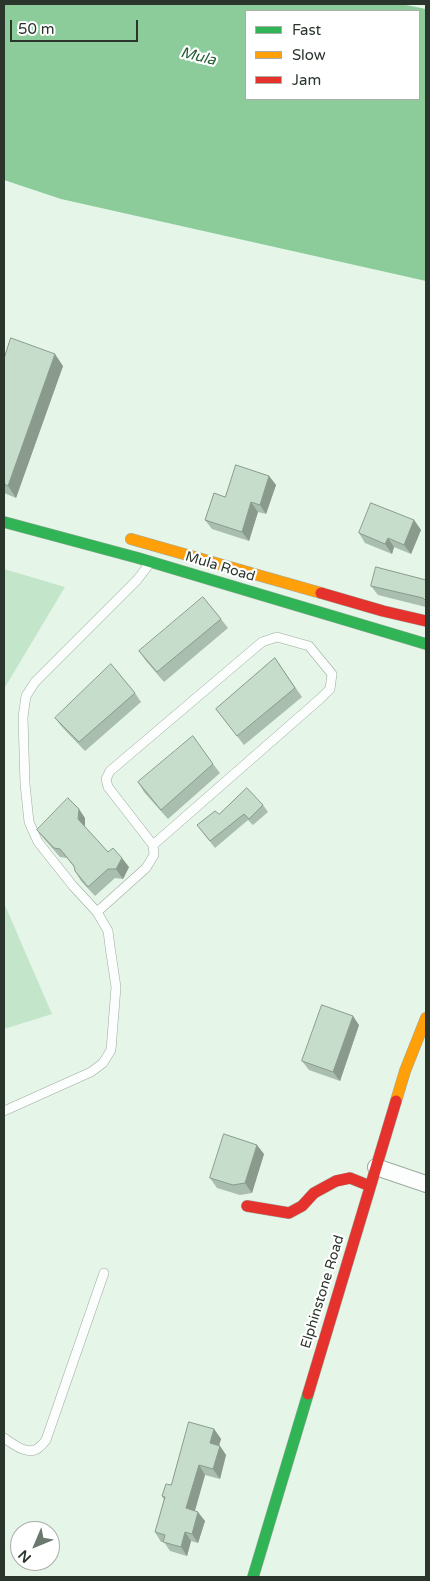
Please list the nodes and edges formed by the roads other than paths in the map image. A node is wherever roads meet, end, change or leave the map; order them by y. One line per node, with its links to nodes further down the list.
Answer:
1 (4, 522): 4 (main road, Mula Road)
2 (115, 535): 3 (main road, Mula Road)
3 (162, 548): 4 (lane); 5 (main road, Mula Road)
4 (151, 562): 6 (main road, Mula Road); 10 (lane)
5 (340, 598): 6 (main road); 7 (main road, Mula Road)
6 (334, 616): 8 (main road, Mula Road)
7 (426, 621)
8 (426, 644)
9 (153, 845): 9 (lane); 10 (lane)
10 (97, 912): 12 (lane)
11 (426, 1018): 13 (main road, Elphinstone Road)
12 (4, 1111)
13 (376, 1166): 14 (main road, Elphinstone Road); 15 (street)
14 (370, 1186): 16 (main road); 19 (main road, Elphinstone Road)
15 (424, 1186)
16 (247, 1206)
17 (104, 1273): 18 (lane)
18 (4, 1438)
19 (253, 1577)

